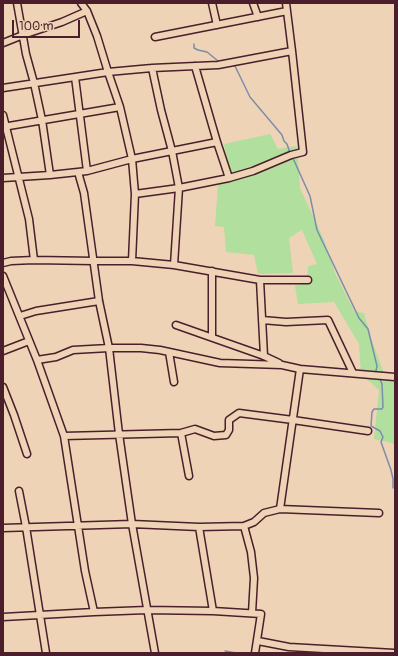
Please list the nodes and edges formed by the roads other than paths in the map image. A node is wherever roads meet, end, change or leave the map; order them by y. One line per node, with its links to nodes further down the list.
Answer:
1 (16, 3): 10 (street)
2 (81, 3): 6 (street)
3 (212, 3): 9 (street)
4 (253, 3): 8 (street)
5 (286, 3): 7 (street)
6 (87, 11): 10 (street); 16 (street)
7 (287, 11): 8 (street); 13 (street)
8 (258, 17): 9 (street)
9 (217, 24): 11 (street)
10 (23, 35): 12 (street); 18 (street)
11 (155, 37)
12 (3, 43)
13 (292, 52): 14 (street); 33 (street)
14 (195, 66): 15 (street); 25 (street)
15 (152, 68): 16 (street); 26 (street)
16 (108, 72): 17 (street); 20 (street)
17 (75, 77): 18 (street); 21 (street)
18 (34, 83): 19 (street); 23 (street)
19 (3, 88)
20 (120, 107): 21 (street); 27 (street)
21 (79, 114): 23 (street); 28 (street)
22 (3, 115): 24 (street)
23 (42, 120): 24 (street); 30 (street)
24 (5, 126): 31 (street)
25 (218, 142): 26 (street); 33 (street)
26 (172, 151): 27 (street); 34 (street)
27 (132, 159): 28 (street); 35 (street)
28 (87, 171): 29 (street)
29 (78, 172): 30 (street); 38 (street)
30 (50, 175): 31 (street)
31 (19, 177): 32 (street); 36 (street)
32 (3, 178)
33 (229, 178): 34 (street)
34 (179, 188): 35 (street); 40 (street)
35 (135, 194): 37 (street)
36 (34, 260): 38 (street); 39 (street)
37 (132, 261): 38 (street); 40 (street)
38 (94, 262): 45 (street)
39 (3, 263)
40 (174, 265): 41 (street)
41 (212, 271): 43 (street); 49 (street)
42 (3, 276): 46 (street)
43 (260, 280): 44 (street); 47 (street)
44 (308, 280)
45 (100, 301): 46 (street); 51 (street)
46 (20, 316): 50 (street)
47 (262, 320): 54 (street); 58 (street)
48 (176, 324): 49 (street)
49 (212, 337): 54 (street)
50 (29, 341): 52 (street); 55 (street)
51 (108, 348): 53 (street); 55 (street); 65 (street)
52 (3, 351)
53 (169, 352): 56 (street); 60 (street)
54 (264, 356): 56 (street)
55 (37, 360): 66 (street)
56 (282, 365): 57 (street)
57 (300, 369): 58 (street); 62 (street)
58 (353, 373): 59 (street)
59 (395, 377)
60 (174, 382)
61 (3, 387): 67 (street)
62 (293, 420): 63 (street); 64 (street); 70 (street)
63 (368, 431)
64 (181, 433): 65 (street); 68 (street)
65 (119, 434): 66 (street); 72 (street)
66 (64, 436): 73 (street)
67 (26, 454)
68 (189, 476)
69 (19, 491): 75 (street)
70 (280, 509): 71 (street); 74 (street)
71 (379, 513)
72 (132, 524): 73 (street); 76 (street); 78 (street)
73 (79, 525): 75 (street); 80 (street)
74 (244, 526): 76 (street); 81 (street)
75 (26, 527): 77 (street); 82 (street)
76 (199, 527): 79 (street)
77 (3, 528)
78 (147, 610): 79 (street); 80 (street); 86 (street)
79 (213, 611): 81 (street)
80 (94, 612): 82 (street)
81 (252, 613): 84 (street)
82 (40, 616): 83 (street); 85 (street)
83 (3, 617)
84 (258, 641): 87 (street); 88 (street)
85 (46, 653)
86 (154, 653)
87 (255, 653)
88 (394, 653)

